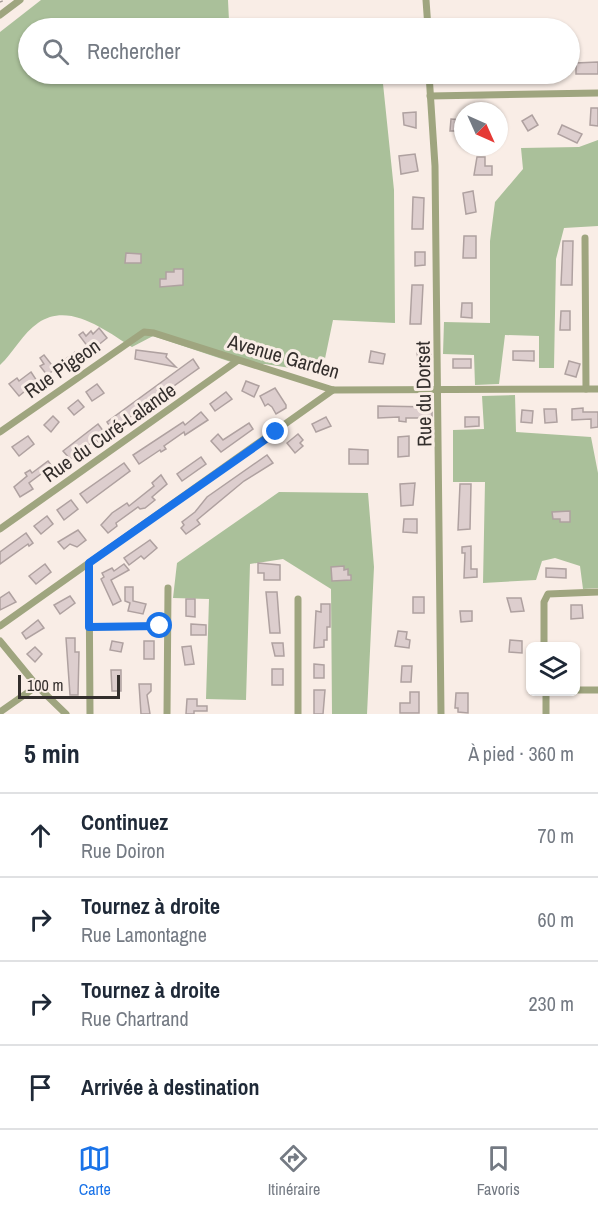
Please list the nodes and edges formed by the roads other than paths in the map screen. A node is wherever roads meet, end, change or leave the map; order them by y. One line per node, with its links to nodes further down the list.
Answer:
1 (20, 0): 3 (street)
2 (426, 0): 4 (street)
3 (0, 15)
4 (427, 18)
5 (429, 84): 7 (street, Rue du Dorset)
6 (598, 93): 7 (street)
7 (430, 96): 14 (street, Rue du Dorset)
8 (585, 238): 11 (street)
9 (144, 332): 10 (street, Avenue Garden); 15 (street, Rue Pigeon)
10 (237, 361): 13 (street, Avenue Garden); 16 (street, Rue du Curé-Lalande)
11 (586, 389): 12 (street, Avenue Garden); 14 (street, Avenue Garden)
12 (598, 389)
13 (333, 390): 14 (street, Avenue Garden); 17 (street)
14 (439, 390): 35 (street, Rue du Dorset)
15 (0, 432)
16 (0, 530)
17 (89, 563): 21 (street); 23 (street)
18 (168, 588): 22 (street)
19 (598, 592): 25 (street)
20 (298, 599): 34 (street)
21 (0, 626)
22 (167, 626): 23 (street); 33 (street)
23 (89, 627): 32 (street)
24 (0, 641): 26 (street)
25 (544, 642)
26 (37, 686): 30 (street); 31 (street)
27 (580, 690): 28 (street)
28 (598, 690)
29 (546, 696): 36 (street)
30 (0, 712)
31 (66, 714)
32 (90, 714)
33 (167, 714)
34 (298, 714)
35 (441, 714)
36 (546, 714)

